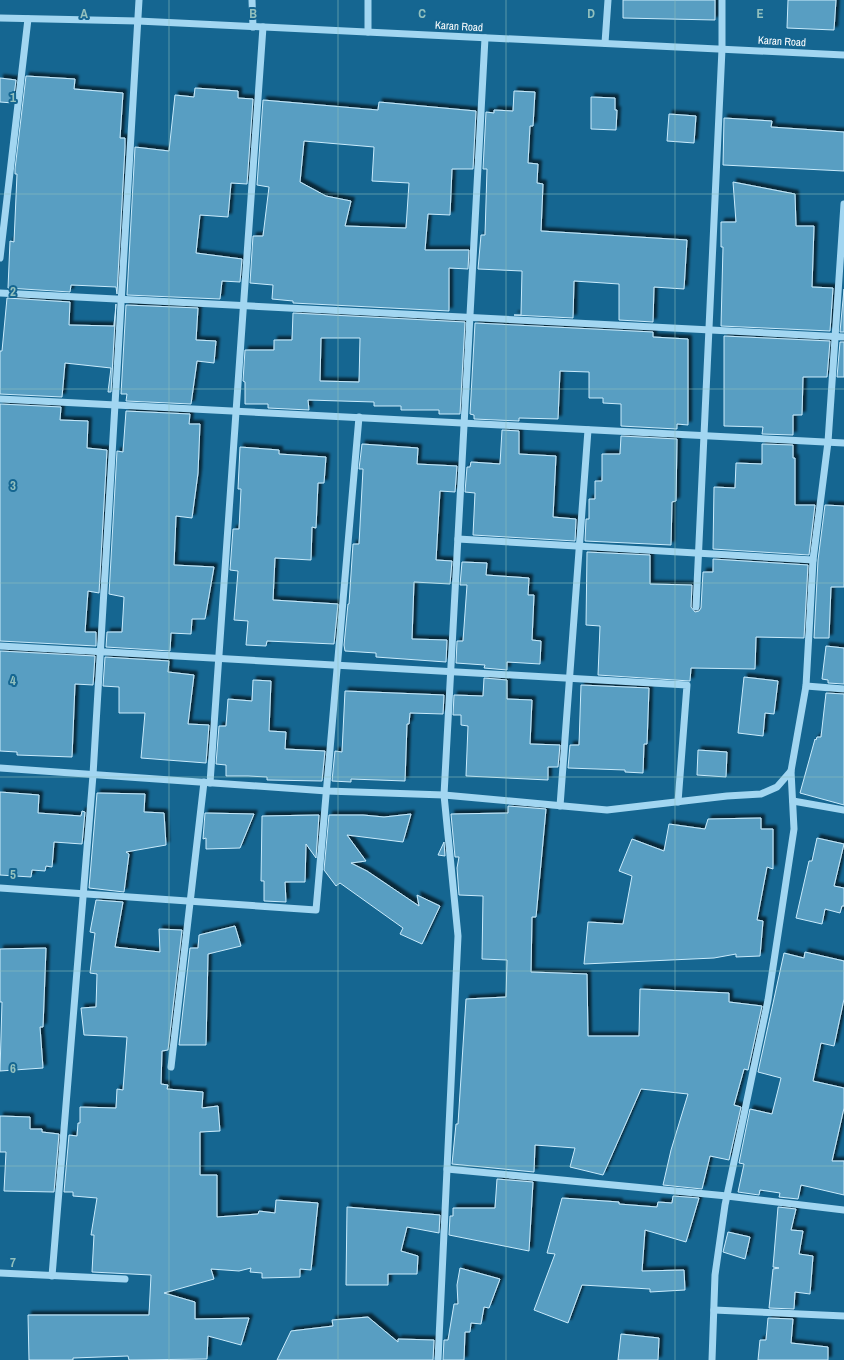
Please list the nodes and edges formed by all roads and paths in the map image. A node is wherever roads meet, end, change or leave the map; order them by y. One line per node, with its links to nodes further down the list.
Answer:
1 (139, 0): 8 (street)
2 (252, 0): 9 (street)
3 (368, 0): 11 (street)
4 (608, 0): 13 (street)
5 (722, 0): 14 (street)
6 (0, 18): 7 (street, Karan Road)
7 (28, 19): 8 (street, Karan Road); 17 (street)
8 (138, 21): 9 (street, Karan Road); 19 (street)
9 (253, 27): 10 (street, Karan Road)
10 (264, 27): 11 (street, Karan Road); 20 (street)
11 (368, 32): 12 (street, Karan Road)
12 (485, 38): 13 (street, Karan Road); 21 (street)
13 (605, 43): 14 (street, Karan Road)
14 (722, 49): 15 (street, Karan Road); 22 (street)
15 (844, 55)
16 (844, 204): 23 (street)
17 (0, 258)
18 (0, 293): 19 (street)
19 (121, 300): 20 (street); 26 (street)
20 (244, 306): 21 (street); 27 (street)
21 (470, 318): 22 (street); 29 (street)
22 (709, 330): 23 (street); 31 (street)
23 (835, 337): 24 (street); 32 (street)
24 (844, 337)
25 (0, 399): 26 (street)
26 (115, 404): 27 (street); 40 (street)
27 (236, 411): 28 (street); 41 (street)
28 (359, 417): 29 (street); 42 (street)
29 (464, 423): 30 (street); 34 (street)
30 (588, 430): 31 (street); 35 (street)
31 (705, 436): 32 (street); 36 (street)
32 (828, 442): 33 (street); 37 (street)
33 (844, 443)
34 (458, 539): 35 (street); 43 (street)
35 (580, 546): 36 (street); 44 (street)
36 (699, 552): 37 (street); 38 (street)
37 (812, 560): 45 (street)
38 (696, 607)
39 (0, 646): 40 (street)
40 (100, 652): 41 (street); 49 (street)
41 (219, 658): 42 (street); 50 (street)
42 (337, 664): 43 (street); 51 (street)
43 (451, 670): 44 (street); 52 (street)
44 (570, 678): 54 (street); 55 (street)
45 (806, 686): 46 (street); 48 (street)
46 (844, 689)
47 (0, 768): 49 (street)
48 (791, 771): 53 (street); 54 (street)
49 (93, 775): 50 (street); 58 (street)
50 (207, 783): 51 (street); 59 (street)
51 (326, 791): 52 (street); 59 (street)
52 (444, 796): 55 (street); 61 (street)
53 (793, 801): 56 (street); 62 (street)
54 (678, 802): 55 (street)
55 (560, 806)
56 (844, 810)
57 (0, 888): 58 (street)
58 (83, 893): 59 (street); 65 (street)
59 (190, 900): 60 (street)
60 (171, 1067)
61 (446, 1169): 62 (street); 69 (street)
62 (727, 1196): 63 (street); 67 (street)
63 (844, 1210)
64 (0, 1273): 65 (street)
65 (52, 1276): 66 (street)
66 (125, 1279)
67 (714, 1310): 68 (street); 70 (street)
68 (844, 1316)
69 (438, 1360)
70 (712, 1360)

